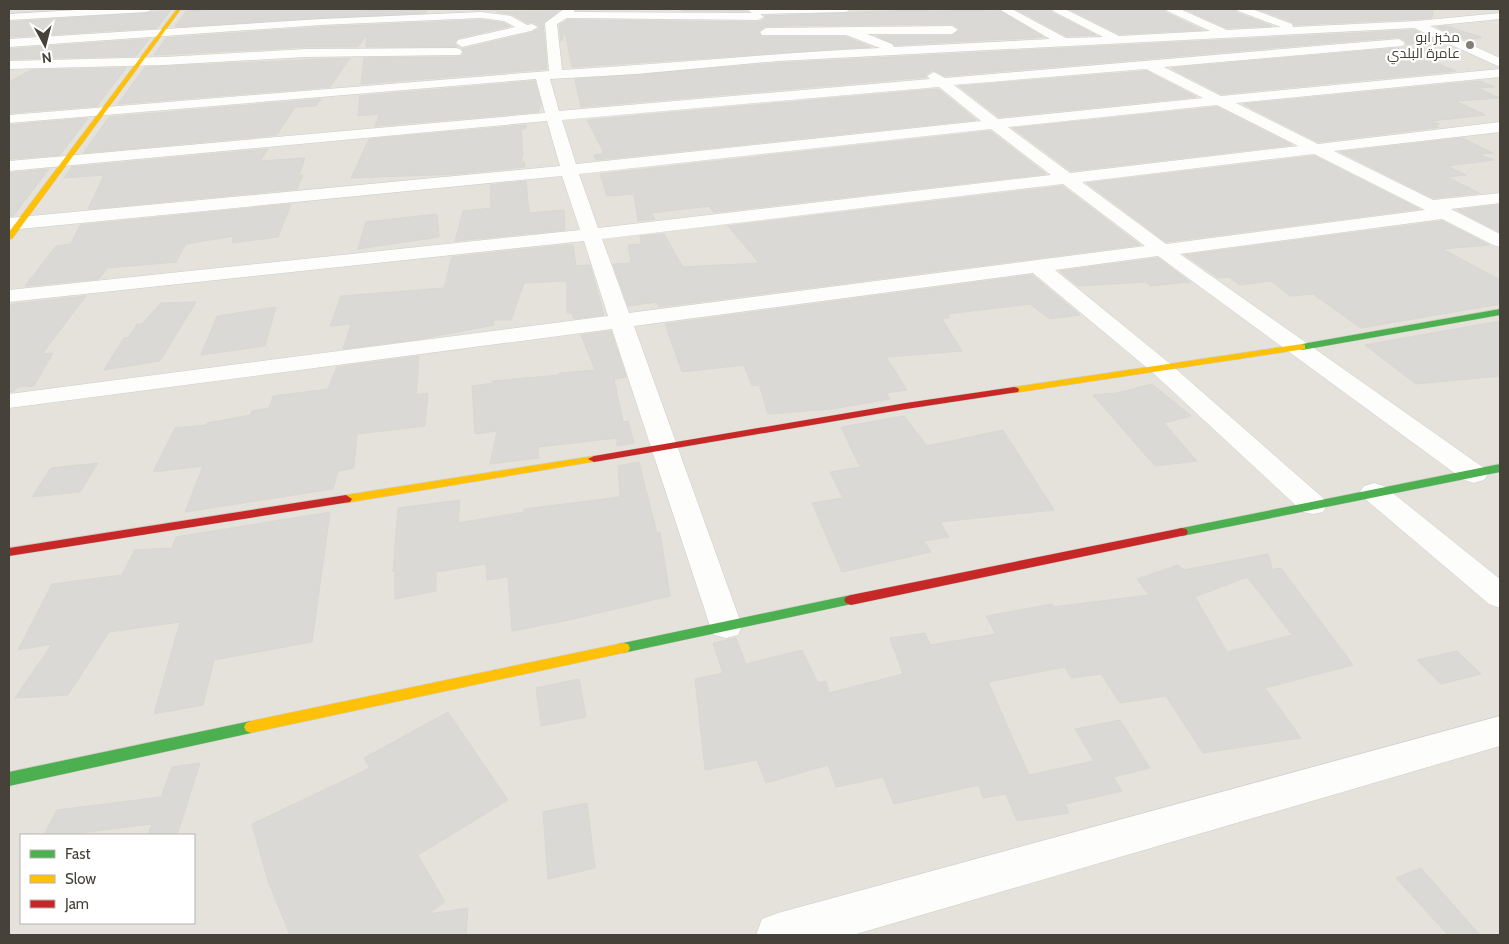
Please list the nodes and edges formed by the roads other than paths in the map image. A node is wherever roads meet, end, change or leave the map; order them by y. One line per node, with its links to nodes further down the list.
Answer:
1 (136, 9): 2 (street); 15 (street)
2 (147, 9)
3 (179, 9): 28 (street)
4 (437, 9): 16 (street)
5 (846, 9): 13 (street)
6 (1004, 9): 32 (street)
7 (1057, 9): 31 (street)
8 (1171, 9): 29 (street)
9 (1242, 9): 27 (street)
10 (482, 12): 16 (street); 24 (street); 38 (street)
11 (567, 12): 12 (street); 21 (street)
12 (663, 12): 13 (street)
13 (756, 12): 35 (street)
14 (1387, 12): 22 (street)
15 (52, 14): 18 (street); 33 (street)
16 (447, 16): 20 (street)
17 (1500, 16): 22 (street)
18 (9, 17)
19 (935, 19): 26 (street)
20 (321, 22): 28 (street); 42 (street)
21 (550, 24): 24 (street); 52 (street)
22 (1416, 24): 27 (street); 30 (street)
23 (890, 26): 25 (street); 26 (street); 40 (street)
24 (527, 29): 38 (street)
25 (846, 30): 35 (street); 41 (street)
26 (952, 30): 36 (street)
27 (1299, 30): 29 (street)
28 (161, 33): 33 (street); 43 (street)
29 (1228, 34): 31 (street)
30 (1448, 38): 39 (street); 46 (street)
31 (1109, 39): 32 (street); 46 (street)
32 (1062, 41): 36 (street)
33 (23, 42): 34 (street)
34 (9, 43)
35 (772, 44): 41 (street); 48 (street)
36 (985, 46): 40 (street)
37 (1492, 46): 39 (street)
38 (459, 47): 42 (street); 45 (street)
39 (1469, 48): 44 (street)
40 (932, 49): 41 (street)
41 (897, 51): 53 (street)
42 (306, 53): 43 (street)
43 (139, 62): 47 (street); 50 (street)
44 (1500, 63)
45 (464, 64)
46 (1149, 65): 53 (street); 54 (street)
47 (12, 70)
48 (636, 70): 52 (street); 55 (street)
49 (1500, 73): 54 (street)
50 (130, 74): 51 (street); 56 (street)
51 (93, 76)
52 (549, 76): 56 (street); 57 (street)
53 (940, 82): 55 (street); 59 (street)
54 (1220, 100): 59 (street); 61 (street)
55 (633, 109): 57 (street)
56 (102, 112): 58 (street); 62 (street)
57 (553, 118): 62 (street); 64 (street)
58 (9, 119)
59 (994, 124): 64 (street); 65 (street)
60 (1500, 126): 61 (street)
61 (1318, 149): 65 (street); 67 (street)
62 (66, 161): 63 (street); 68 (street)
63 (9, 166)
64 (569, 170): 68 (street); 69 (street)
65 (1065, 177): 69 (street); 72 (street)
66 (1500, 198): 67 (street)
67 (1439, 210): 71 (street); 72 (street)
68 (14, 224): 70 (street)
69 (590, 234): 74 (street); 76 (street)
70 (9, 237)
71 (1500, 241)
72 (1162, 250): 73 (street); 77 (street)
73 (1037, 266): 76 (street); 78 (street)
74 (9, 296)
75 (1500, 312): 77 (street)
76 (621, 320): 79 (street); 80 (street)
77 (1297, 348): 78 (street); 82 (street)
78 (1160, 367): 80 (street); 84 (street)
79 (9, 401)
80 (666, 448): 85 (street); 87 (street)
81 (1500, 468): 82 (street)
82 (1474, 474): 83 (street)
83 (1374, 492): 84 (street); 86 (street)
84 (1313, 505): 87 (street)
85 (9, 552)
86 (1500, 596)
87 (726, 626): 89 (street)
88 (1500, 731): 90 (street)
89 (9, 779)
90 (778, 935)

